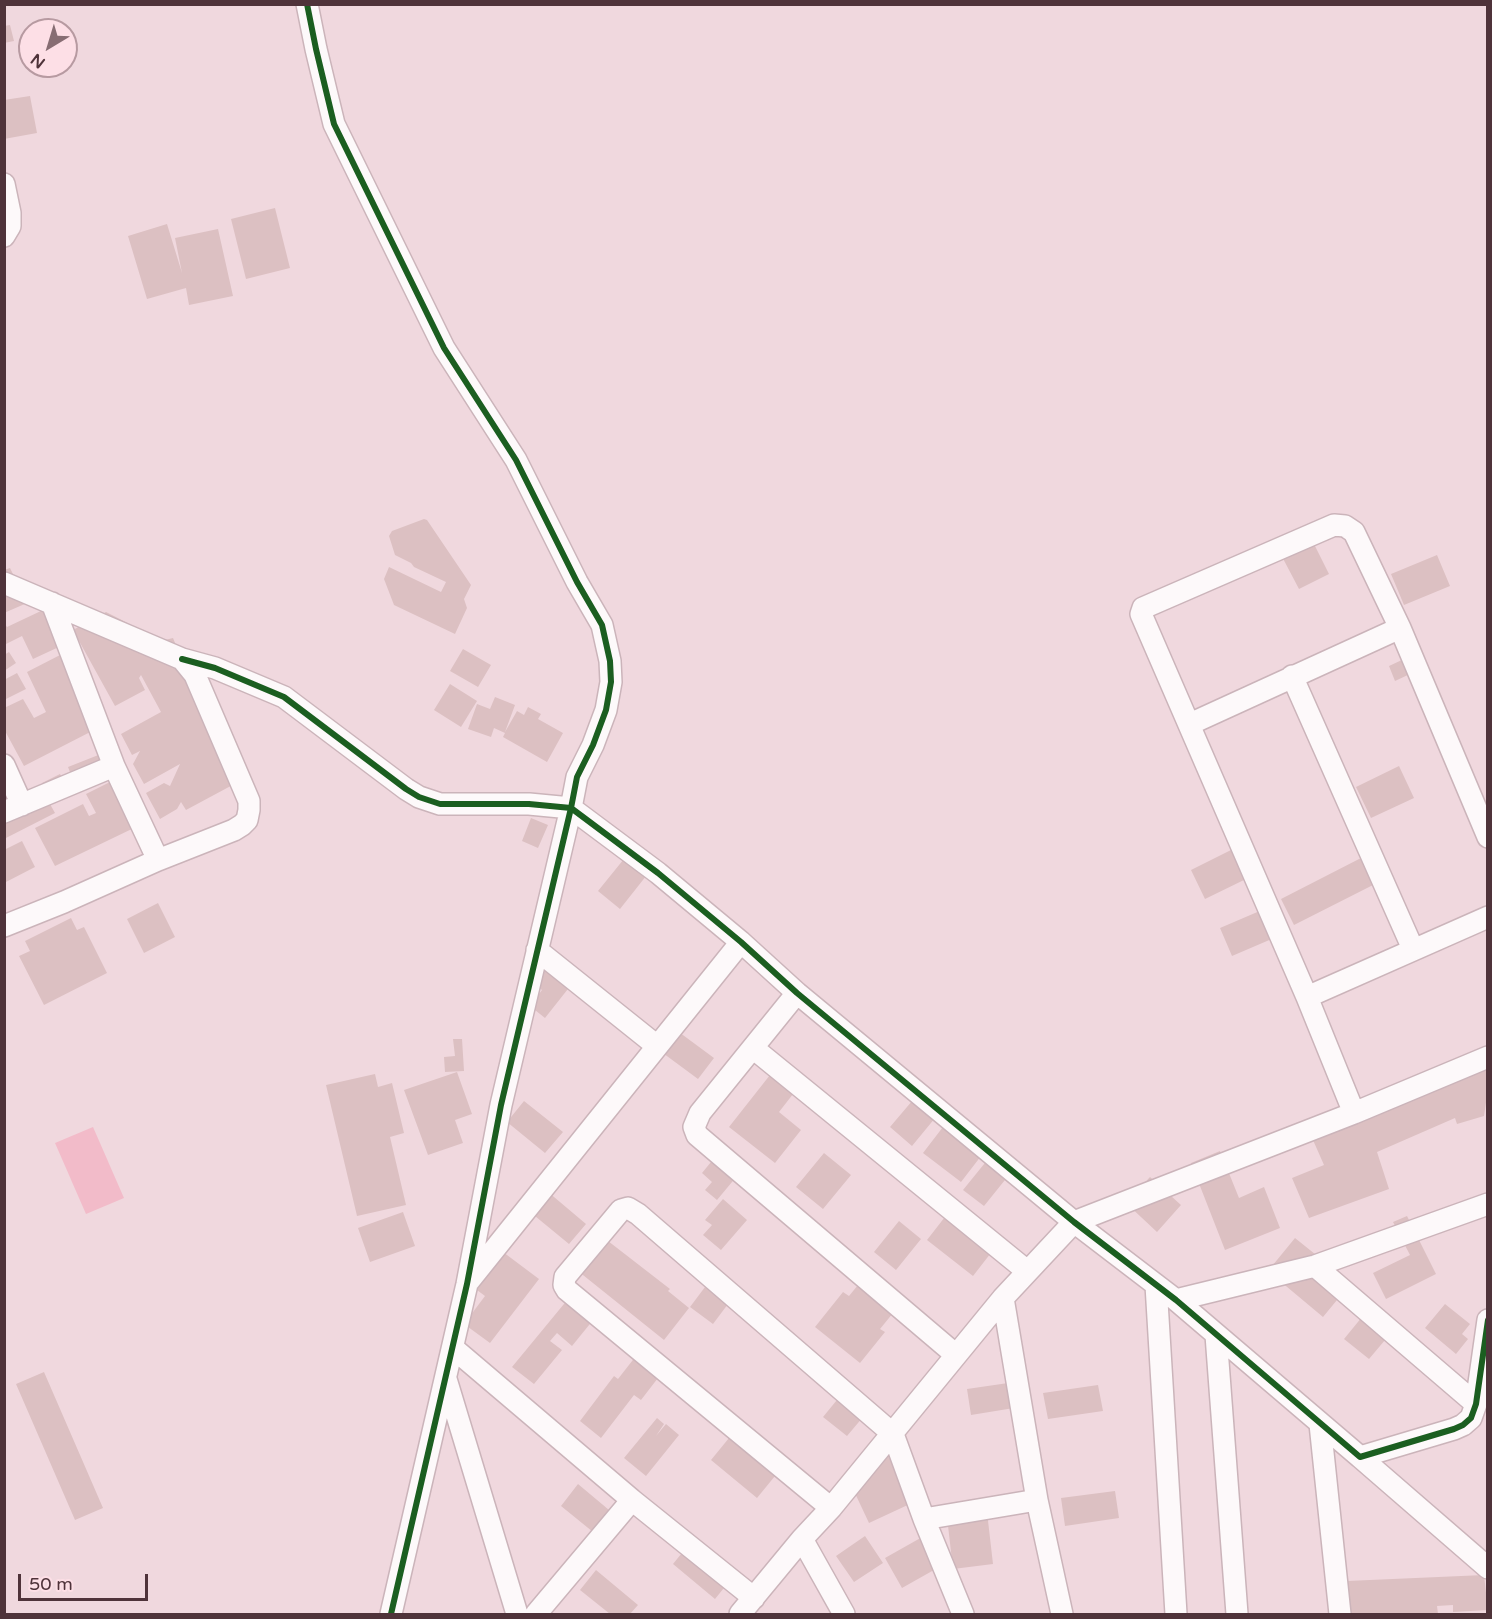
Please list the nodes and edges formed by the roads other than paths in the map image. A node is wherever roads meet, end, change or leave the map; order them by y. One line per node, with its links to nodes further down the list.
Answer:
1 (307, 4): 12 (street)
2 (4, 184): 3 (street)
3 (4, 236)
4 (4, 583): 5 (street)
5 (52, 603): 7 (street); 11 (street)
6 (1400, 628): 8 (street); 9 (street); 14 (street)
7 (182, 659): 12 (street); 15 (street)
8 (1292, 676): 9 (street); 19 (street)
9 (1190, 724): 22 (street)
10 (4, 765): 13 (street)
11 (114, 766): 13 (street); 15 (street)
12 (571, 808): 18 (street); 20 (street)
13 (13, 809)
14 (1488, 837)
15 (158, 860): 17 (street)
16 (1488, 917): 19 (street)
17 (4, 926)
18 (741, 942): 21 (street); 23 (street)
19 (1413, 949): 22 (street)
20 (537, 950): 23 (street); 31 (street)
21 (797, 993): 24 (street); 28 (street)
22 (1307, 998): 26 (street)
23 (657, 1046): 31 (street)
24 (753, 1048): 30 (street); 38 (street)
25 (1488, 1057): 26 (street)
26 (1354, 1113): 28 (street)
27 (1488, 1204): 29 (street)
28 (1074, 1222): 30 (street); 32 (street)
29 (1315, 1266): 34 (street); 40 (street)
30 (1028, 1271): 33 (street)
31 (467, 1284): 37 (street)
32 (1156, 1285): 34 (street); 58 (street)
33 (1003, 1298): 38 (street); 45 (street)
34 (1176, 1300): 36 (street)
35 (1488, 1320): 40 (street)
36 (1216, 1335): 41 (street); 59 (street)
37 (453, 1348): 39 (street); 44 (street)
38 (956, 1355): 42 (street)
39 (446, 1379): 51 (street); 52 (street)
40 (1476, 1404): 43 (street)
41 (1320, 1424): 43 (street); 60 (street)
42 (893, 1434): 46 (street); 46 (street); 47 (street)
43 (1360, 1457): 49 (street)
44 (632, 1500): 50 (street); 53 (street)
45 (1037, 1500): 47 (street); 57 (street)
46 (831, 1508): 48 (street)
47 (924, 1519): 56 (street)
48 (802, 1539): 50 (street); 55 (street)
49 (1488, 1568)
50 (754, 1598): 54 (street)
51 (391, 1614)
52 (517, 1614)
53 (536, 1614)
54 (740, 1614)
55 (844, 1614)
56 (963, 1614)
57 (1062, 1614)
58 (1176, 1614)
59 (1237, 1614)
60 (1340, 1614)

